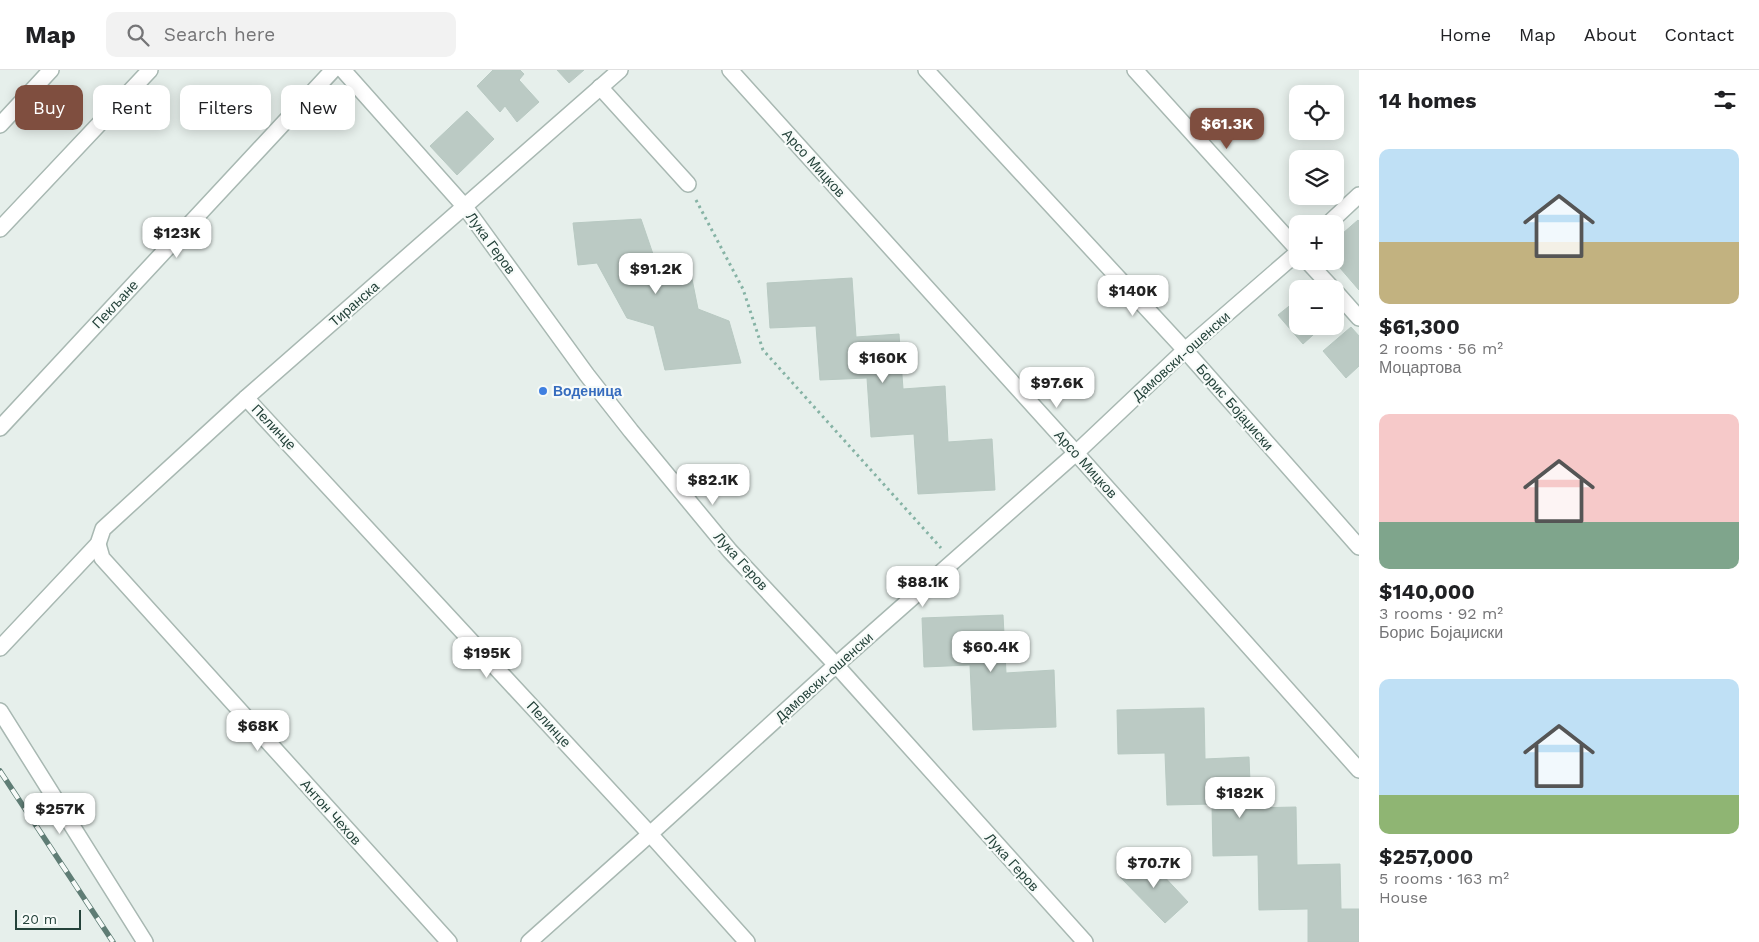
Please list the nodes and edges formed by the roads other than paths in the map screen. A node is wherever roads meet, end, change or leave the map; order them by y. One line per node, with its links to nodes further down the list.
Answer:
1 (50, 70): 10 (street)
2 (150, 70): 15 (street)
3 (333, 70): 24 (street, Пекљане)
4 (343, 70): 13 (street, Лука Геров)
5 (620, 70): 9 (street, Тиранска)
6 (730, 70): 25 (street, Арсо Мицков)
7 (926, 70): 22 (street, Борис Бојаџиски)
8 (1135, 70): 16 (street)
9 (600, 87): 11 (street); 13 (street, Тиранска)
10 (0, 125)
11 (688, 184)
12 (1359, 195): 14 (street)
13 (465, 207): 23 (street, Тиранска); 29 (street, Лука Геров)
14 (1338, 215)
15 (0, 229)
16 (1289, 241)
17 (1289, 259): 22 (street, Дамовски-ошенски)
18 (1316, 270): 19 (street)
19 (1325, 280)
20 (1344, 301): 21 (street)
21 (1359, 318)
22 (1185, 350): 25 (street, Дамовски-ошенски); 27 (street, Борис Бојаџиски)
23 (246, 398): 26 (street, Тиранска); 32 (street, Пелинце)
24 (0, 428)
25 (1076, 453): 29 (street, Дамовски-ошенски); 31 (street, Арсо Мицков)
26 (98, 544): 28 (street, Тиранска); 34 (street, Антон Чехов)
27 (1359, 547)
28 (0, 648)
29 (836, 665): 32 (street, Дамовски-ошенски); 37 (street, Лука Геров)
30 (0, 711): 33 (street)
31 (1359, 770)
32 (650, 834): 35 (street, Дамовски-ошенски); 36 (street, Пелинце)
33 (145, 942)
34 (449, 942)
35 (529, 942)
36 (747, 942)
37 (1084, 942)

